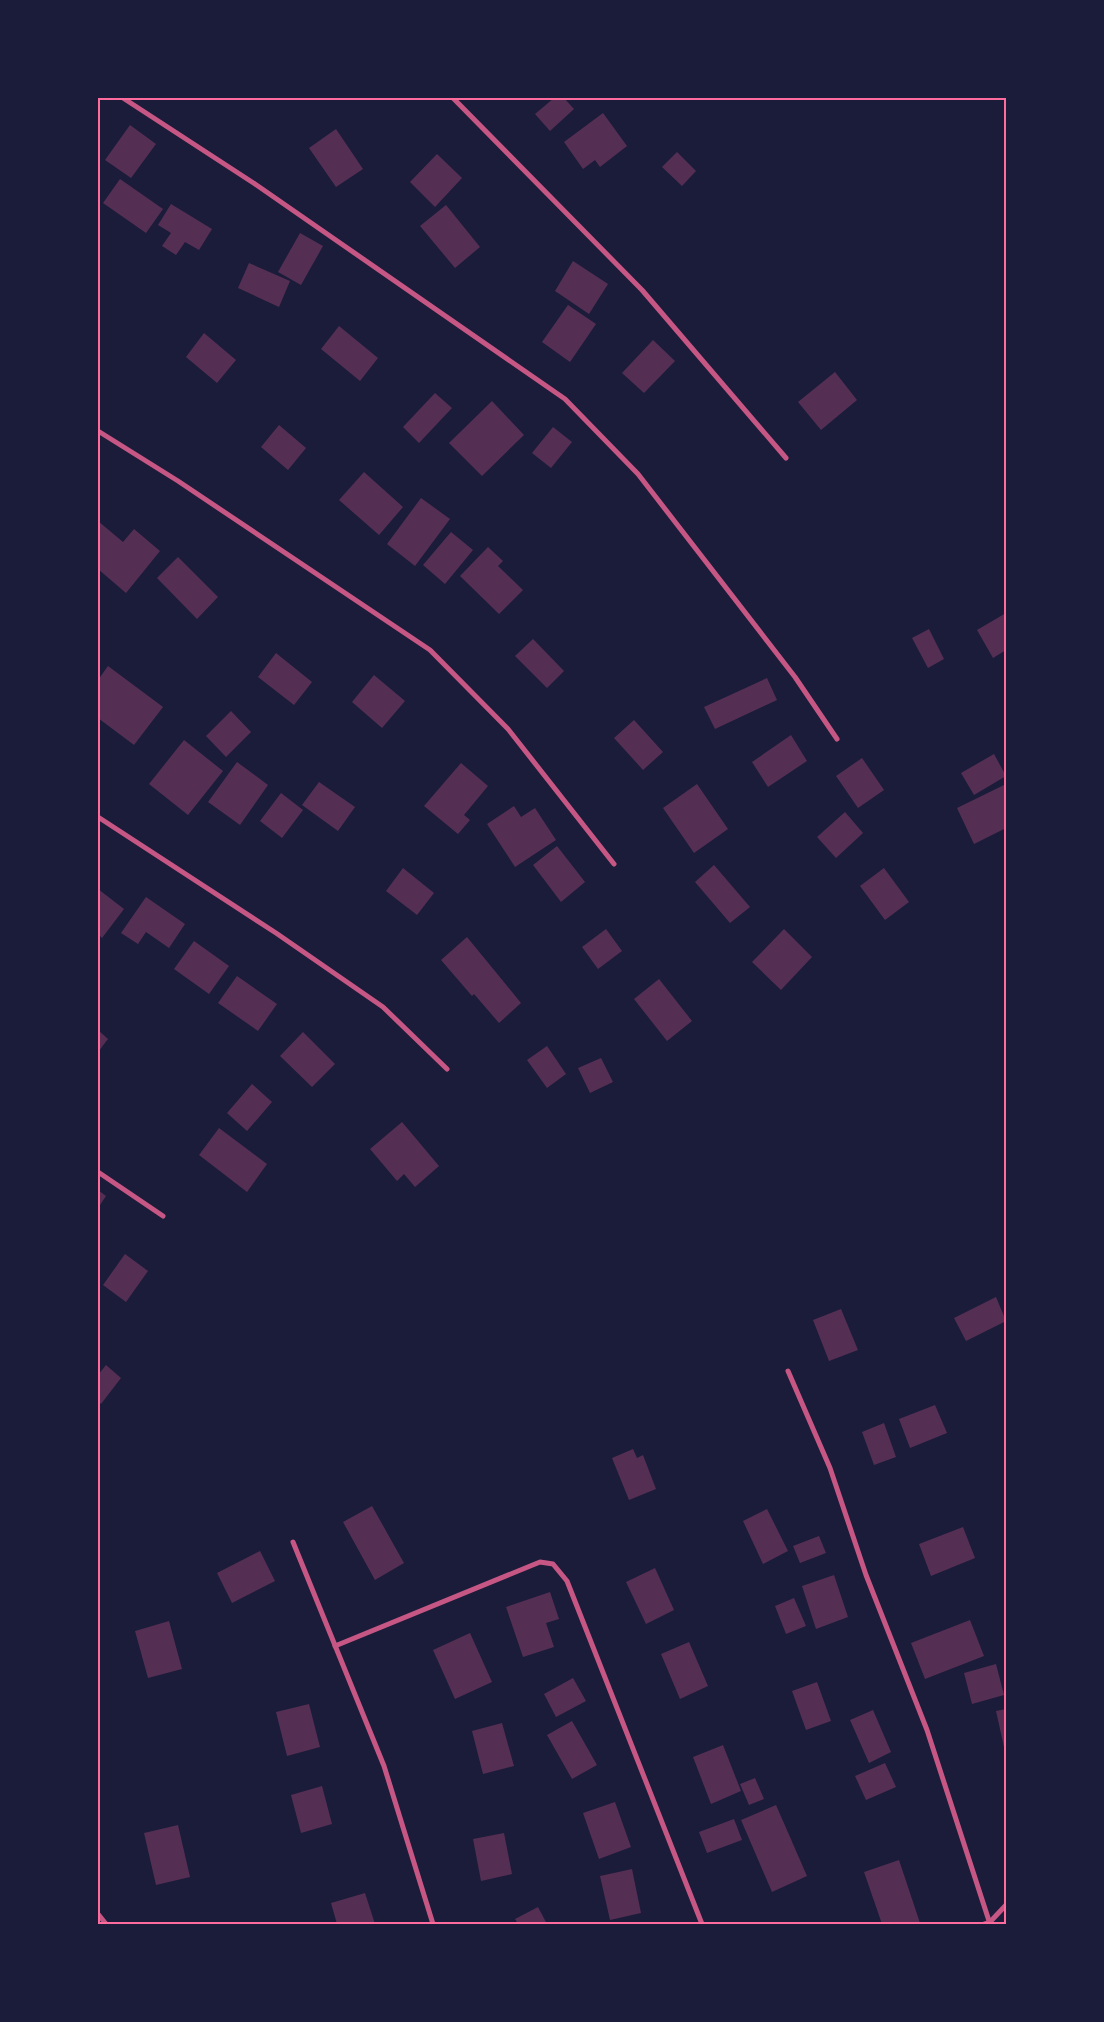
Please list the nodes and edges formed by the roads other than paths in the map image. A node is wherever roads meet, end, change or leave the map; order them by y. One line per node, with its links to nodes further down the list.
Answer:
1 (123, 98): 5 (street)
2 (453, 98): 4 (street)
3 (98, 431): 7 (street)
4 (786, 458)
5 (837, 739)
6 (98, 817): 8 (street)
7 (614, 864)
8 (447, 1069)
9 (98, 1172): 10 (street)
10 (163, 1216)
11 (788, 1372): 19 (street)
12 (293, 1542): 13 (street)
13 (335, 1646): 17 (street); 18 (street)
14 (1006, 1904): 19 (street)
15 (98, 1914): 16 (street)
16 (106, 1924)
17 (433, 1924)
18 (702, 1924)
19 (988, 1924)

